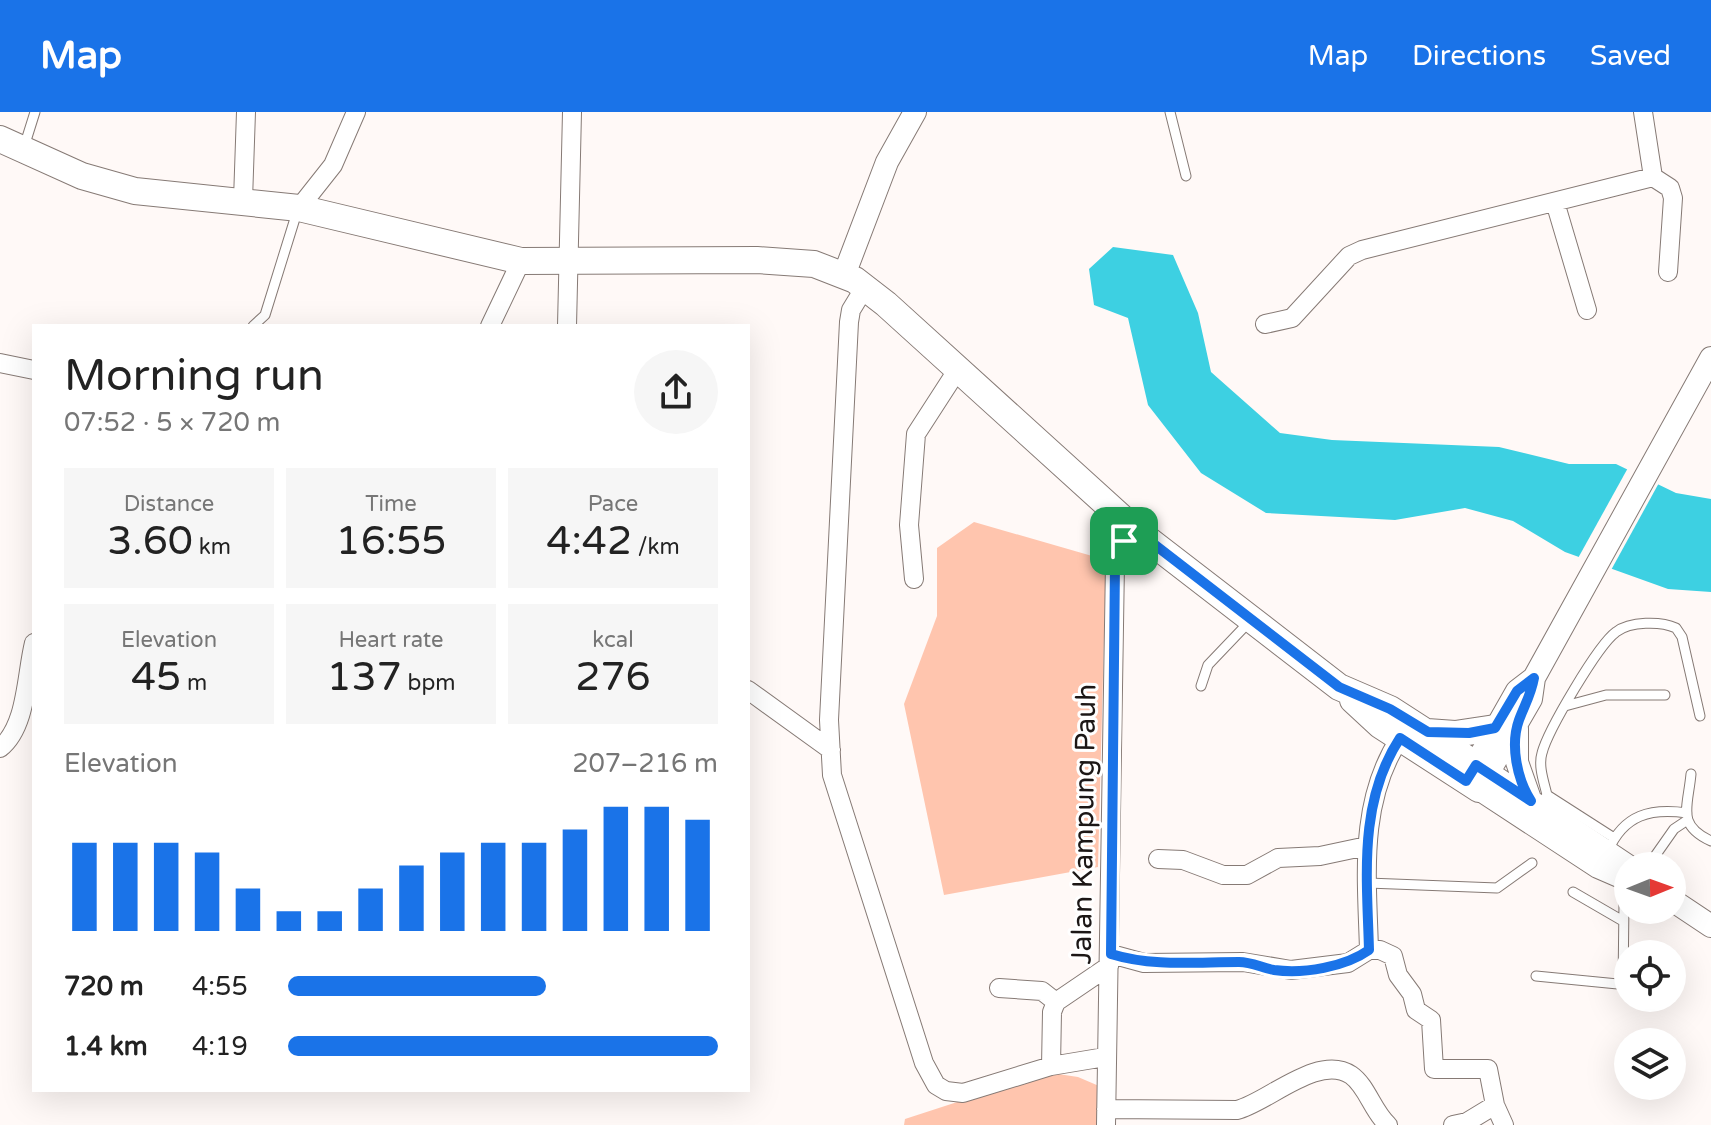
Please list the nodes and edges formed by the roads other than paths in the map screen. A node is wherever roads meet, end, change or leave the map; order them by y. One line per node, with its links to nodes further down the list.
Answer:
1 (35, 112): 8 (lane)
2 (246, 112): 11 (street)
3 (356, 112): 13 (street)
4 (572, 112): 15 (street)
5 (915, 112): 17 (street)
6 (1170, 112): 9 (lane)
7 (1643, 112): 10 (street)
8 (11, 144): 11 (main road)
9 (1186, 176)
10 (1653, 177): 12 (street); 16 (street)
11 (243, 200): 13 (main road)
12 (1555, 202): 18 (street); 22 (street)
13 (299, 208): 14 (main road); 19 (lane)
14 (521, 261): 15 (main road); 20 (street)
15 (570, 262): 17 (main road); 21 (street)
16 (1668, 272)
17 (847, 277): 25 (main road); 40 (street)
18 (1587, 310)
19 (255, 324)
20 (491, 324)
21 (567, 324)
22 (1265, 324)
23 (1711, 358): 27 (street)
24 (0, 363): 26 (street)
25 (958, 369): 28 (main road); 29 (street)
26 (32, 370)
27 (1705, 381): 37 (street)
28 (1133, 528): 30 (main road); 59 (street, Jalan Kampung Pauh)
29 (914, 579)
30 (1252, 619): 32 (lane); 38 (main road)
31 (32, 653): 39 (street)
32 (1201, 686)
33 (750, 691): 40 (street)
34 (1665, 695): 35 (lane)
35 (1565, 706): 36 (lane); 43 (lane)
36 (1700, 716)
37 (1507, 724): 38 (main road); 42 (street); 43 (street)
38 (1408, 732): 42 (main road); 47 (street)
39 (0, 748)
40 (831, 750): 65 (street)
41 (1691, 774): 44 (lane)
42 (1477, 777): 43 (street); 52 (street)
43 (1539, 801): 46 (street)
44 (1687, 817): 45 (lane); 46 (lane); 49 (lane)
45 (1711, 841)
46 (1611, 844): 48 (street)
47 (1367, 846): 50 (street); 53 (street)
48 (1617, 852)
49 (1658, 852)
50 (1158, 859)
51 (1532, 863): 53 (lane)
52 (1614, 874)
53 (1368, 883): 58 (street)
54 (1573, 892): 56 (lane)
55 (1686, 909): 57 (street)
56 (1614, 916)
57 (1711, 926)
58 (1369, 950): 59 (street); 66 (street)
59 (1110, 960): 63 (street); 64 (street, Jalan Kampung Pauh)
60 (1536, 976): 61 (lane)
61 (1614, 984)
62 (999, 988): 63 (street)
63 (1056, 1002): 65 (street)
64 (1105, 1057): 65 (street); 67 (street, Jalan Kampung Pauh)
65 (1051, 1066)
66 (1495, 1105): 69 (street); 70 (street)
67 (1106, 1117): 68 (street)
68 (1388, 1125)
69 (1453, 1125)
70 (1504, 1125)

